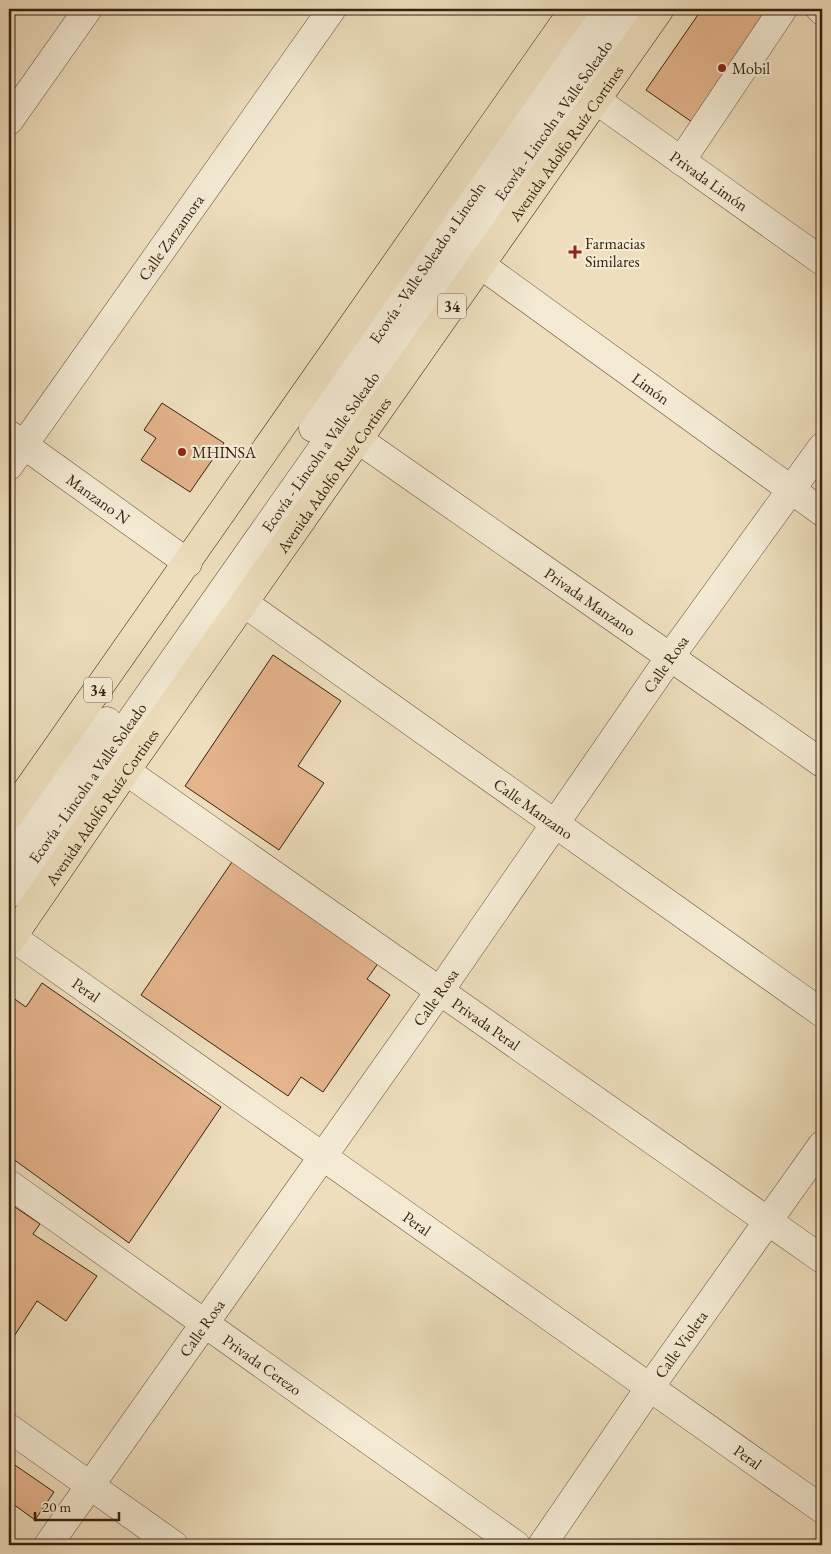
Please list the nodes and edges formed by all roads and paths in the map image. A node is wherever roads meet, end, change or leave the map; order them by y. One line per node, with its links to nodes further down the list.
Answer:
1 (88, 9): 9 (street)
2 (332, 9): 15 (street, Calle Zarzamora)
3 (574, 9): 18 (main road, 34)
4 (601, 9): 25 (street, Ecovía - Valle Soleado a Lincoln)
5 (631, 9): 26 (street, Ecovía - Lincoln a Valle Soleado)
6 (660, 9): 8 (main road, Avenida Adolfo Ruíz Cortines / 34)
7 (783, 9): 10 (street)
8 (596, 100): 10 (street, Privada Limón); 12 (main road, Avenida Adolfo Ruíz Cortines / 34)
9 (9, 121)
10 (681, 161): 11 (street, Privada Limón)
11 (822, 261)
12 (480, 265): 13 (main road, Avenida Adolfo Ruíz Cortines / 34); 16 (street, Limón)
13 (358, 440): 19 (main road, Avenida Adolfo Ruíz Cortines / 34); 20 (street, Privada Manzano)
14 (822, 448): 16 (street, Calle Rosa)
15 (14, 449): 18 (street, Manzano N)
16 (792, 490): 17 (street, Limón); 20 (street, Calle Rosa)
17 (822, 512)
18 (188, 563): 23 (main road, 34)
19 (244, 603): 22 (main road, Avenida Adolfo Ruíz Cortines / 34); 24 (street, Calle Manzano)
20 (670, 657): 21 (street, Privada Manzano); 24 (street, Calle Rosa)
21 (822, 763)
22 (126, 771): 27 (main road, Avenida Adolfo Ruíz Cortines / 34); 28 (street, Privada Peral)
23 (9, 816)
24 (555, 823): 28 (street, Calle Rosa); 29 (street, Calle Manzano)
25 (9, 858)
26 (9, 894)
27 (10, 940): 31 (street, Peral)
28 (439, 992): 31 (street, Calle Rosa); 33 (street, Privada Peral)
29 (822, 1013)
30 (822, 1145): 33 (street, Calle Violeta)
31 (322, 1157): 35 (street, Calle Rosa); 36 (street, Peral)
32 (9, 1184): 35 (street, Privada Cerezo)
33 (767, 1221): 34 (street, Privada Peral); 36 (street, Calle Violeta)
34 (822, 1259)
35 (205, 1322): 38 (street, Calle Rosa); 42 (street, Privada Cerezo)
36 (650, 1387): 39 (street, Peral); 43 (street, Calle Violeta)
37 (9, 1428): 38 (street)
38 (90, 1486): 40 (street, Calle Rosa); 41 (street)
39 (822, 1509)
40 (48, 1545)
41 (174, 1545)
42 (516, 1545)
43 (542, 1545)

